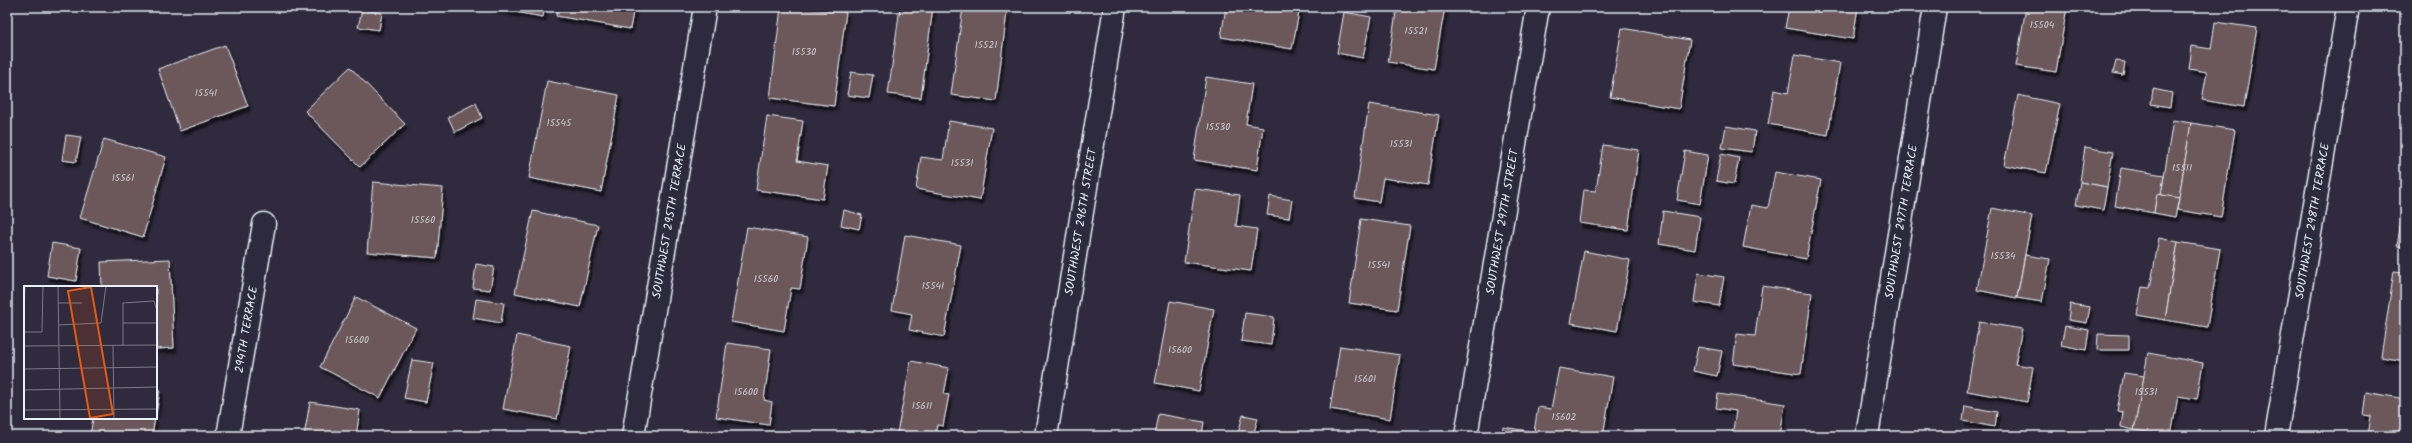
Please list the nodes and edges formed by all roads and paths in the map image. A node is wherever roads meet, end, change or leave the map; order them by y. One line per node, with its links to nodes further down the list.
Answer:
1 (705, 7): 8 (street, SOUTHWEST 295TH TERRACE)
2 (1115, 7): 9 (street, SOUTHWEST 296TH STREET)
3 (1538, 7): 10 (street, SOUTHWEST 297TH STREET)
4 (1935, 7): 11 (street, SOUTHWEST 297TH TERRACE)
5 (2348, 7): 12 (street, SOUTHWEST 298TH TERRACE)
6 (264, 224): 7 (street, 294TH TERRACE)
7 (228, 436)
8 (633, 436)
9 (1046, 436)
10 (1466, 436)
11 (1867, 436)
12 (2276, 436)

